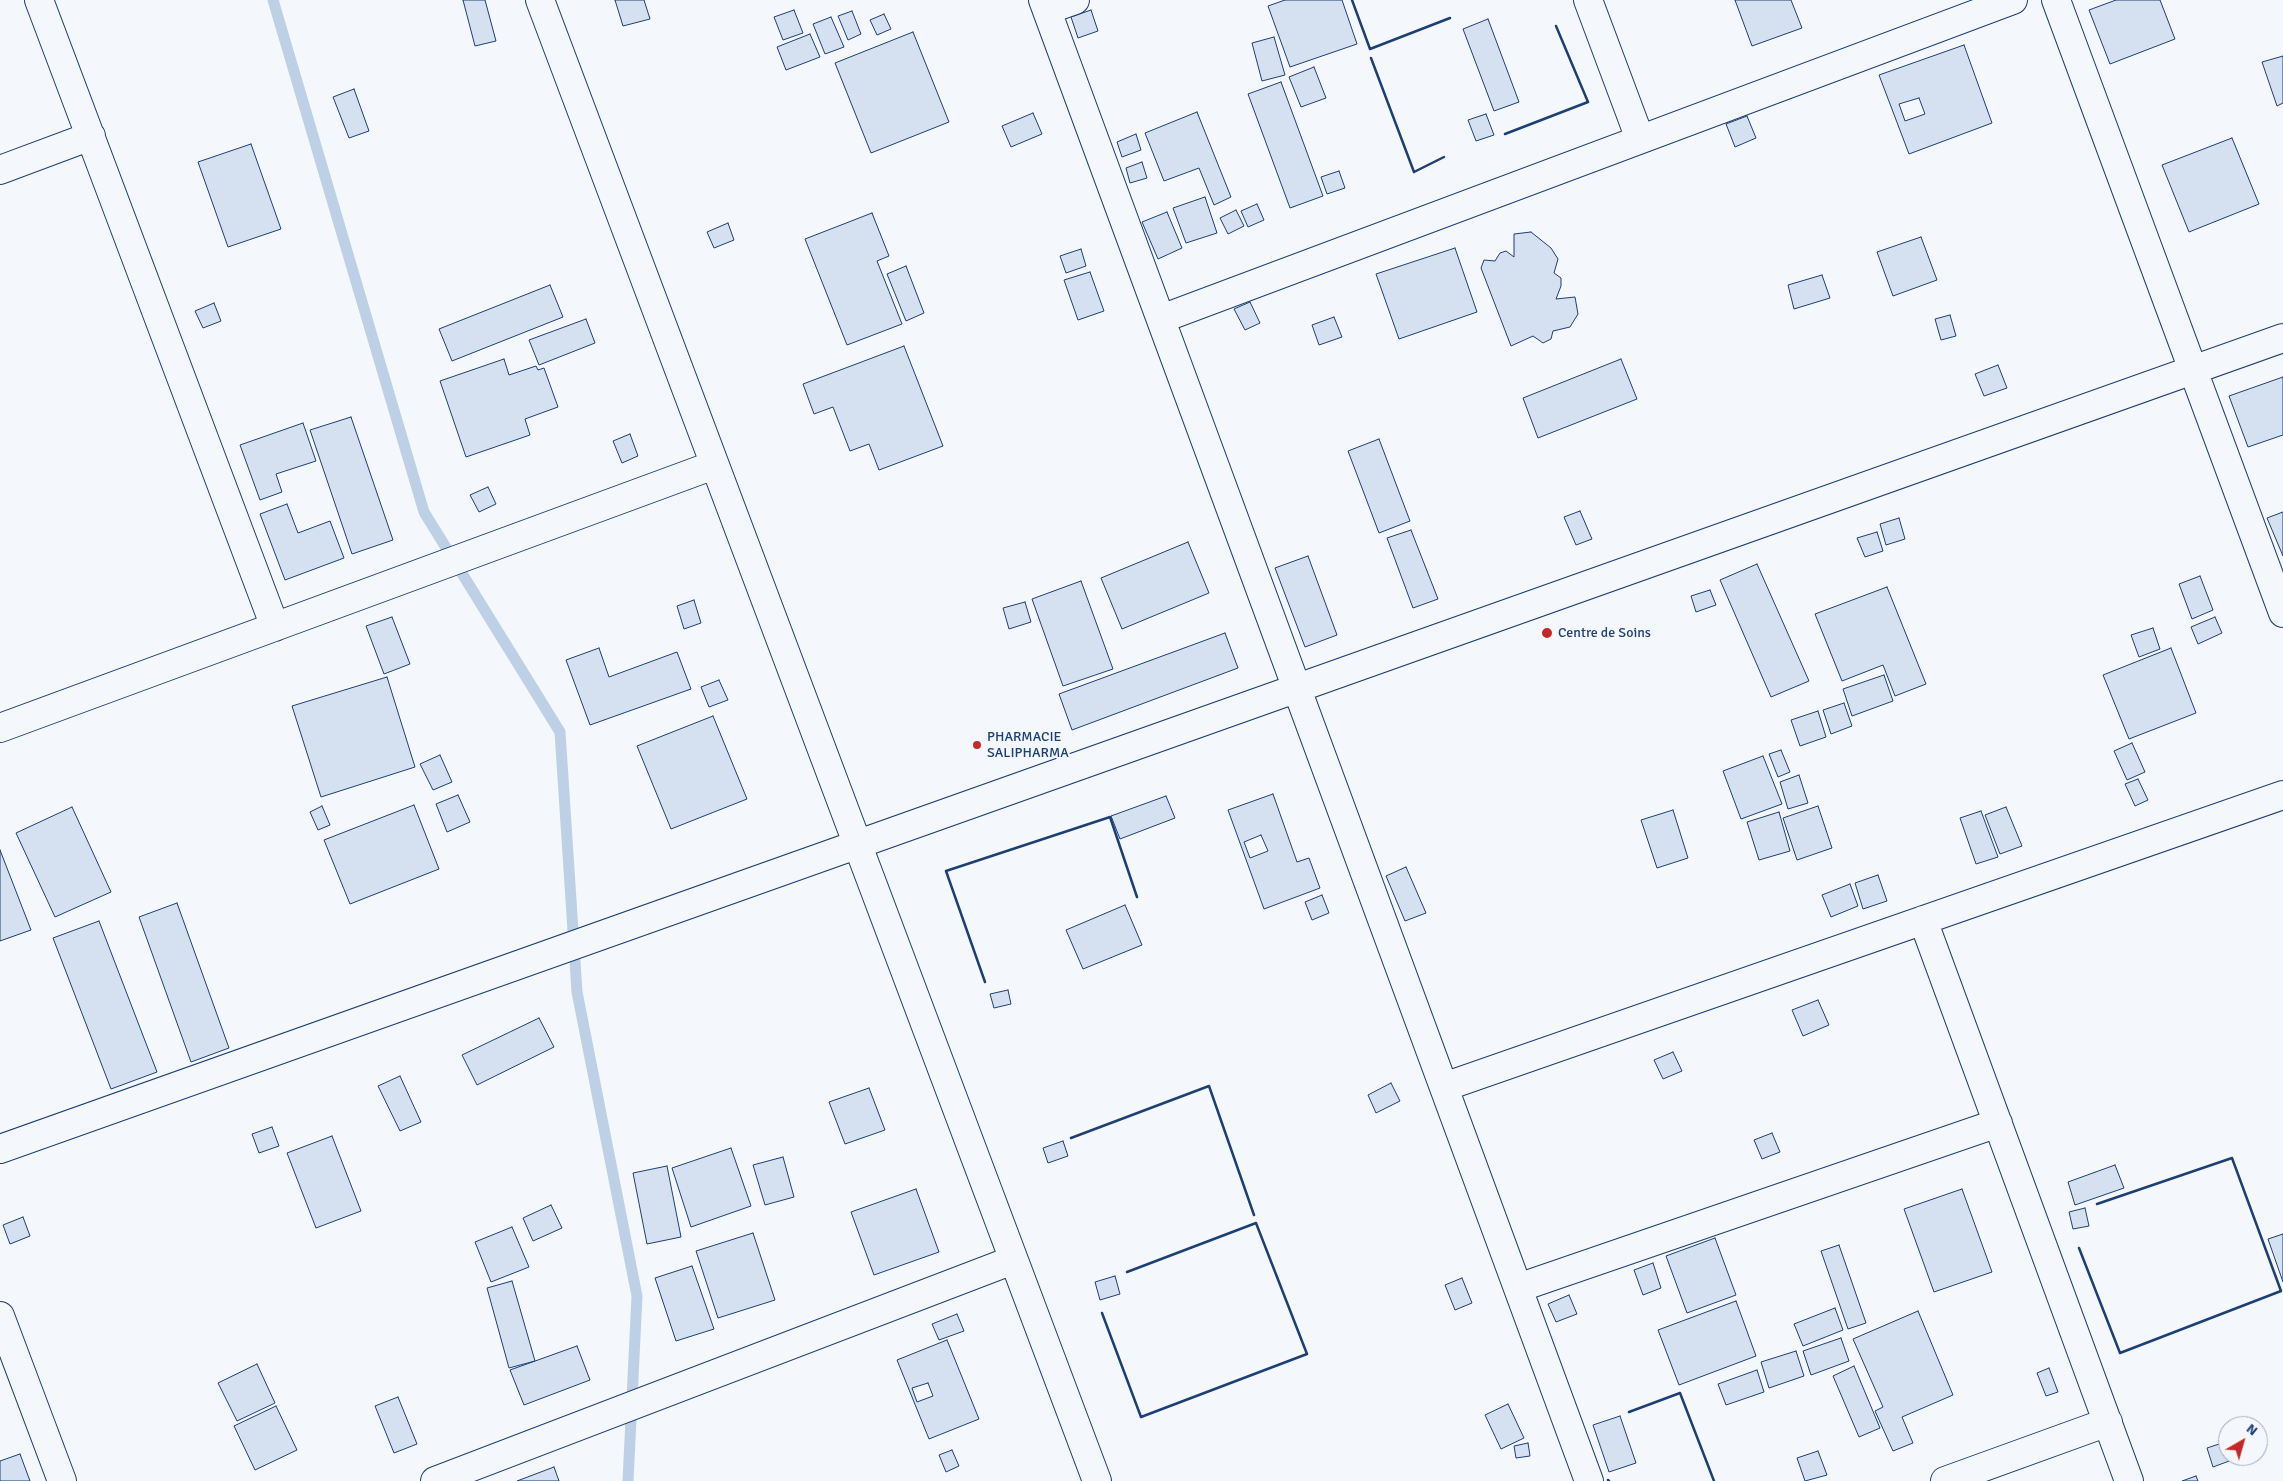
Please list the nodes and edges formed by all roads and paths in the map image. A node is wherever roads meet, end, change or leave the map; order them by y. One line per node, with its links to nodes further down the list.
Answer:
1 (39, 0): 8 (street)
2 (540, 0): 14 (street)
3 (1075, 0): 7 (street)
4 (1588, 0): 9 (street)
5 (2013, 0): 9 (street)
6 (2056, 0): 13 (street)
7 (1045, 5): 11 (street)
8 (91, 136): 10 (street); 16 (street)
9 (1640, 139): 11 (street)
10 (0, 170)
11 (1161, 319): 17 (street)
12 (2283, 338): 13 (street)
13 (2193, 370): 15 (street); 17 (street)
14 (714, 465): 16 (street); 20 (street)
15 (2283, 613)
16 (275, 627): 18 (street)
17 (1297, 688): 20 (street); 22 (street)
18 (0, 728)
19 (2283, 794): 21 (street)
20 (857, 844): 24 (street); 25 (street)
21 (1923, 920): 22 (street); 23 (street)
22 (1444, 1087): 26 (street)
23 (1998, 1123): 26 (street); 28 (street)
24 (0, 1149)
25 (1013, 1260): 30 (street); 31 (street)
26 (1518, 1288): 32 (street)
27 (0, 1316): 29 (street)
28 (2108, 1422): 33 (street); 34 (street)
29 (62, 1481)
30 (435, 1481)
31 (1097, 1481)
32 (1589, 1481)
33 (1945, 1481)
34 (2129, 1481)

